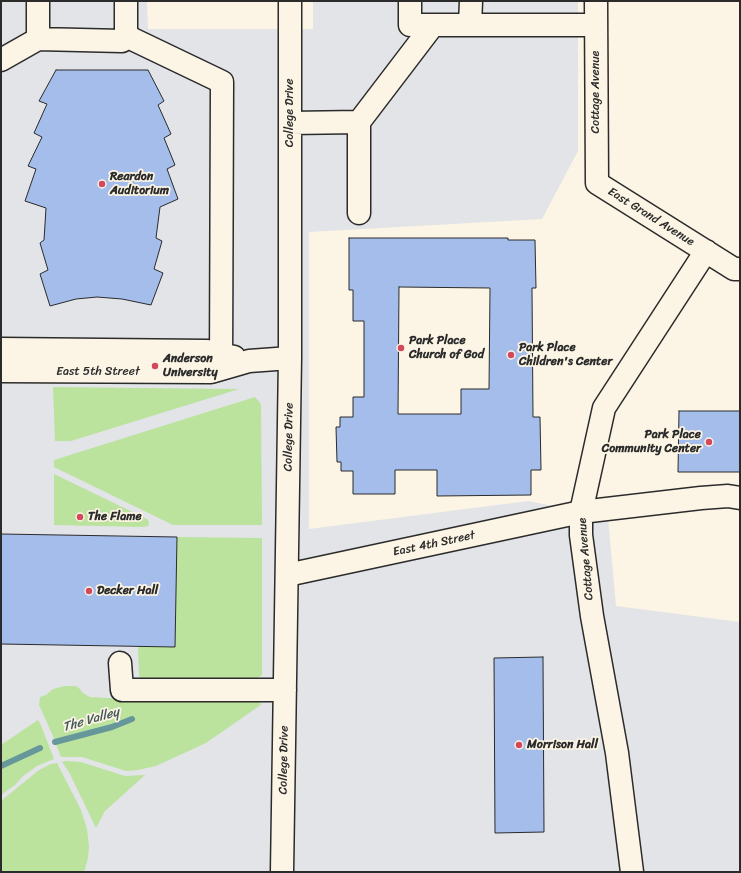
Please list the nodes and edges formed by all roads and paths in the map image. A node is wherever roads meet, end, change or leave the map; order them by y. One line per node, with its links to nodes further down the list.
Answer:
1 (38, 1): 11 (street)
2 (126, 1): 10 (street)
3 (290, 1): 14 (street, College Drive)
4 (410, 1): 7 (street)
5 (471, 1): 8 (street)
6 (596, 1): 9 (street, Cottage Avenue)
7 (433, 25): 8 (street); 13 (street)
8 (470, 25): 9 (street)
9 (596, 25): 15 (street, Cottage Avenue)
10 (126, 36): 11 (street); 21 (street)
11 (38, 39): 12 (street)
12 (1, 60)
13 (359, 122): 14 (street); 16 (street)
14 (290, 123): 20 (street, College Drive)
15 (597, 183): 17 (street, East Grand Avenue)
16 (359, 213)
17 (706, 251): 18 (street, East Grand Avenue); 24 (street, Cottage Avenue)
18 (740, 269)
19 (1, 349): 21 (street)
20 (290, 358): 21 (street, East 5th Street); 25 (street, College Drive)
21 (221, 362): 22 (street, East 5th Street)
22 (1, 371)
23 (740, 498): 24 (street, East 4th Street)
24 (581, 512): 25 (street, East 4th Street); 29 (street, Cottage Avenue)
25 (287, 575): 27 (street, College Drive)
26 (120, 663): 27 (street)
27 (285, 690): 28 (street, College Drive)
28 (282, 872)
29 (632, 872)

